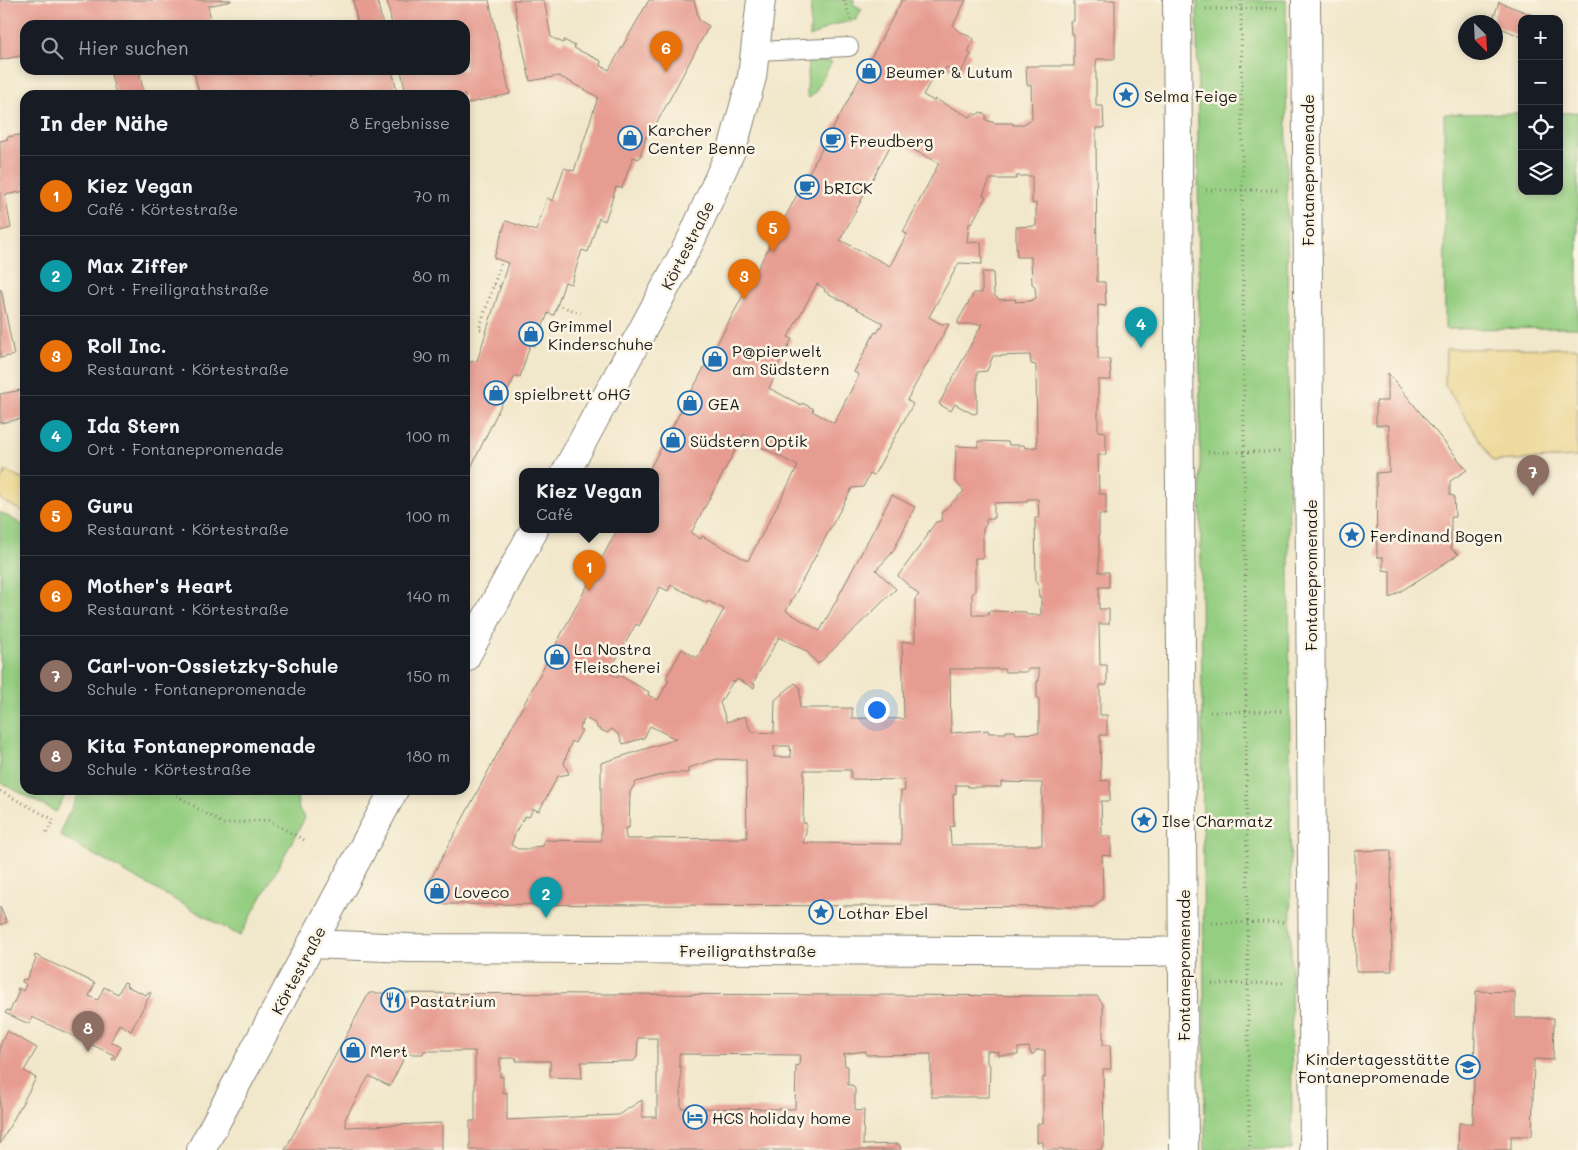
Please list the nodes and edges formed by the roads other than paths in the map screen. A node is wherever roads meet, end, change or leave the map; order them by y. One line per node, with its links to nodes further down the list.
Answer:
1 (761, 0): 5 (street, Körtestraße)
2 (1187, 4): 11 (street, Fontanepromenade)
3 (1296, 4): 14 (street, Fontanepromenade)
4 (849, 47): 5 (lane)
5 (756, 51): 6 (street, Körtestraße)
6 (568, 468)
7 (532, 533): 8 (street)
8 (470, 649)
9 (391, 795): 10 (street, Körtestraße)
10 (312, 944): 11 (street, Freiligrathstraße); 12 (street, Körtestraße)
11 (1183, 950): 13 (street, Fontanepromenade)
12 (201, 1150)
13 (1184, 1150)
14 (1314, 1150)

